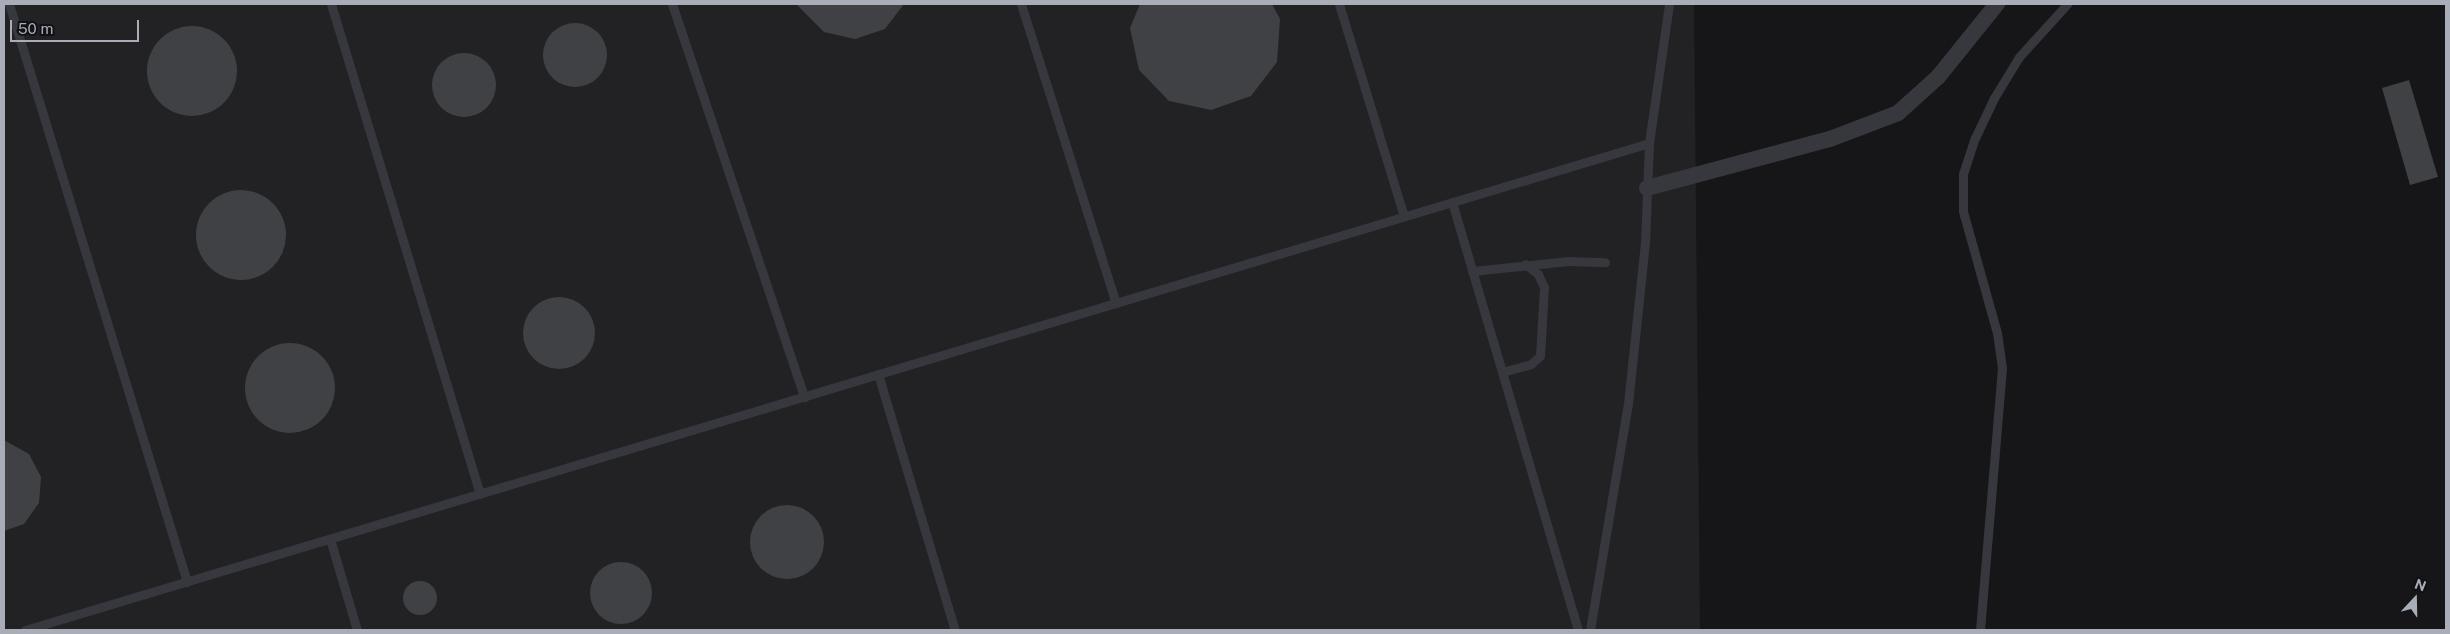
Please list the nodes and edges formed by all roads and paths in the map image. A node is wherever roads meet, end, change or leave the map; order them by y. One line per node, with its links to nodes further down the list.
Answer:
1 (9, 4): 22 (lane)
2 (331, 4): 20 (lane)
3 (672, 4): 19 (lane)
4 (1021, 4): 16 (lane)
5 (1340, 4): 12 (lane)
6 (1669, 4): 9 (lane)
7 (1997, 4): 10 (street)
8 (2067, 4): 28 (lane)
9 (1649, 143): 10 (lane); 11 (lane)
10 (1647, 188): 27 (lane)
11 (1452, 202): 12 (lane); 15 (lane)
12 (1404, 216): 16 (lane)
13 (1605, 262): 14 (lane)
14 (1526, 264): 15 (lane); 17 (lane)
15 (1472, 271): 17 (lane)
16 (1116, 303): 18 (lane)
17 (1502, 372): 26 (lane)
18 (878, 374): 19 (lane); 25 (lane)
19 (804, 397): 20 (lane)
20 (480, 494): 21 (lane)
21 (330, 539): 22 (lane); 24 (lane)
22 (187, 582): 23 (lane)
23 (25, 630)
24 (357, 630)
25 (955, 630)
26 (1578, 630)
27 (1590, 630)
28 (1980, 630)

